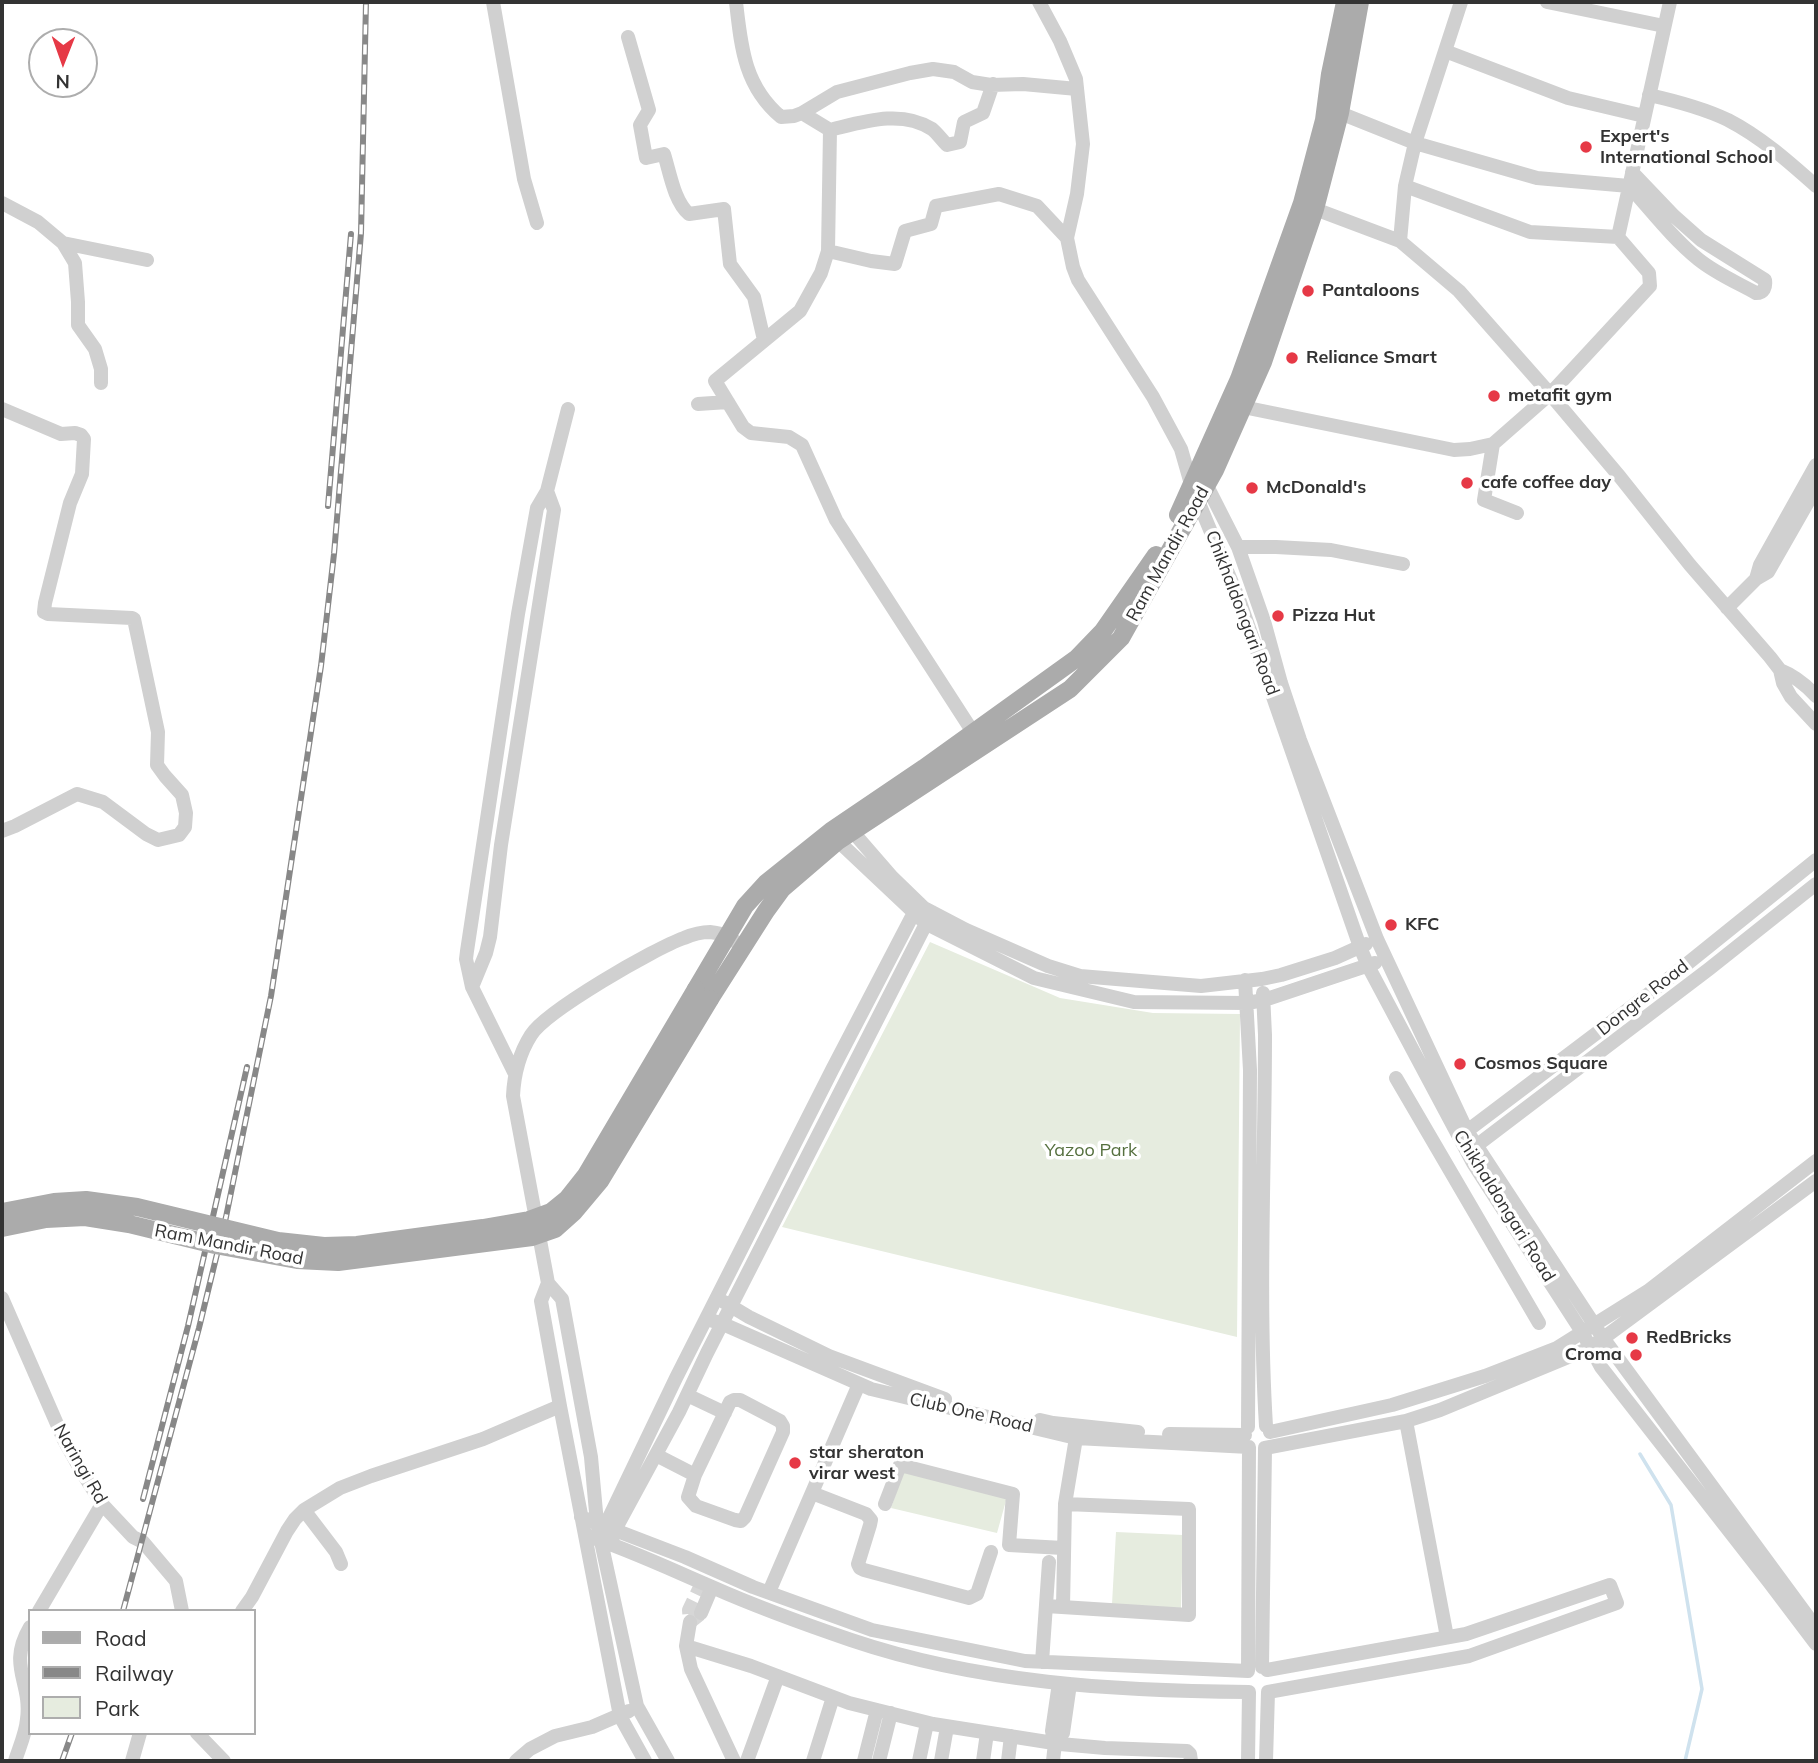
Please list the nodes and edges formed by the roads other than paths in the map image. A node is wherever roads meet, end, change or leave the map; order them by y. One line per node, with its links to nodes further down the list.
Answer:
1 (494, 2): 25 (street)
2 (736, 2): 16 (street)
3 (1039, 2): 13 (street)
4 (1345, 2): 15 (main road)
5 (1360, 2): 15 (main road, Ram Mandir Road)
6 (1461, 2): 11 (street)
7 (1547, 2): 9 (street)
8 (1670, 2): 9 (street)
9 (1664, 26): 14 (street)
10 (628, 37): 34 (street)
11 (1445, 51): 17 (street); 19 (street)
12 (993, 84): 13 (street); 16 (street); 18 (street)
13 (1077, 89): 27 (street)
14 (1649, 95): 17 (street); 22 (street)
15 (1333, 110): 19 (street); 24 (main road, Ram Mandir Road); 44 (main road)
16 (802, 113): 18 (street)
17 (1644, 116): 20 (street)
18 (831, 131): 30 (street)
19 (1415, 143): 20 (street); 21 (street)
20 (1630, 179): 26 (street); 32 (street); 33 (street)
21 (1405, 186): 26 (street); 28 (street)
22 (1816, 186)
23 (2, 203): 29 (street)
24 (1315, 209): 28 (street); 39 (main road, Ram Mandir Road)
25 (537, 223)
26 (1618, 237): 36 (street)
27 (1067, 238): 30 (street); 44 (street, Chikhaldongari Road)
28 (1400, 241): 36 (street)
29 (63, 243): 31 (street); 35 (street)
30 (828, 251): 34 (street)
31 (147, 260)
32 (1738, 263): 33 (street); 33 (street)
33 (1731, 279)
34 (764, 340): 37 (street)
35 (101, 383)
36 (1550, 394): 42 (street); 50 (street)
37 (728, 402): 38 (street); 56 (street)
38 (698, 404)
39 (1242, 407): 42 (street); 44 (main road, Ram Mandir Road)
40 (2, 410): 57 (street)
41 (568, 410): 45 (street)
42 (1493, 444): 47 (street)
43 (1816, 465): 46 (street)
44 (1198, 484): 48 (street, Chikhaldongari Road); 56 (main road); 66 (street, Chikhaldongari Road)
45 (547, 491): 53 (street); 54 (street)
46 (1809, 493): 50 (street)
47 (1517, 513)
48 (1238, 547): 49 (street); 64 (street, Chikhaldongari Road)
49 (1402, 564)
50 (1727, 608): 51 (street)
51 (1780, 670): 52 (street); 55 (street)
52 (1816, 696)
53 (506, 699): 54 (street); 71 (street)
54 (523, 701): 71 (street)
55 (1816, 724)
56 (978, 739): 58 (main road)
57 (2, 831)
58 (841, 831): 61 (street); 63 (main road); 65 (main road, Ram Mandir Road)
59 (1816, 860): 77 (street, Dongre Road)
60 (1816, 884): 78 (street, Dongre Road)
61 (917, 908): 62 (street); 85 (street)
62 (928, 918): 70 (street); 74 (street); 86 (street)
63 (728, 935): 65 (street); 72 (main road); 75 (street)
64 (1377, 939): 66 (street); 67 (street, Chikhaldongari Road)
65 (743, 947): 72 (main road, Ram Mandir Road)
66 (1360, 947): 68 (street, Chikhaldongari Road); 69 (street)
67 (1387, 958): 68 (street); 77 (street, Chikhaldongari Road)
68 (1368, 966): 73 (street); 90 (street, Chikhaldongari Road)
69 (1262, 979): 70 (street); 73 (street)
70 (1245, 980): 74 (street)
71 (472, 987): 75 (street)
72 (703, 994): 81 (main road, bridge); 82 (main road, Ram Mandir Road, bridge)
73 (1264, 1000): 74 (street); 98 (street)
74 (1247, 1003): 99 (street)
75 (514, 1072): 83 (street)
76 (1396, 1079): 89 (street)
77 (1467, 1132): 78 (street, Chikhaldongari Road)
78 (1476, 1146): 90 (street, Chikhaldongari Road)
79 (1816, 1161): 90 (street, Club One Road)
80 (1816, 1181): 91 (street, Club One Road)
81 (2, 1212)
82 (2, 1228)
83 (548, 1283): 95 (street); 110 (street)
84 (2, 1298): 105 (street, Naringi Rd)
85 (718, 1298): 86 (street, Club One Road); 87 (street)
86 (732, 1307): 88 (street); 99 (street, Club One Road)
87 (707, 1319): 88 (street, Club One Road); 110 (street)
88 (723, 1324): 93 (street, Club One Road); 94 (street)
89 (1539, 1324)
90 (1588, 1328): 91 (street, Chikhaldongari Road); 92 (street, Chikhaldongari Road); 98 (street, Club One Road)
91 (1603, 1338): 92 (street, Club One Road); 123 (street, Chikhaldongari Road)
92 (1590, 1348): 97 (street, Club One Road); 126 (street, Chikhaldongari Road)
93 (859, 1384): 100 (street, Club One Road); 104 (street)
94 (687, 1395): 96 (street); 102 (street)
95 (560, 1406): 108 (street); 109 (street)
96 (724, 1413): 103 (street); 103 (street)
97 (1406, 1421): 101 (street, Club One Road); 125 (street)
98 (1268, 1429): 99 (street, Club One Road); 101 (street)
99 (1247, 1436): 100 (street, Club One Road); 101 (street, Club One Road); 129 (street)
100 (1076, 1438): 107 (street)
101 (1265, 1448): 129 (street)
102 (656, 1455): 103 (street); 110 (street)
103 (695, 1475)
104 (812, 1493): 113 (street); 117 (street)
105 (102, 1504): 120 (street); 121 (street, Naringi Rd)
106 (885, 1504): 112 (street)
107 (1065, 1504): 112 (street); 119 (street)
108 (304, 1510): 115 (street); 122 (street)
109 (581, 1517): 110 (street); 111 (street)
110 (605, 1534): 111 (street); 116 (street); 117 (street); 135 (street)
111 (585, 1535): 137 (street)
112 (1063, 1548): 119 (street)
113 (991, 1552)
114 (1049, 1562): 118 (street)
115 (341, 1564)
116 (712, 1587): 127 (street); 131 (street)
117 (769, 1592): 128 (street)
118 (1046, 1606): 119 (street); 128 (street)
119 (1063, 1607)
120 (40, 1609)
121 (182, 1609)
122 (243, 1609)
123 (1816, 1628)
124 (28, 1631): 148 (street)
125 (1447, 1637): 129 (street); 133 (street)
126 (1816, 1644)
127 (687, 1646): 130 (street); 154 (street)
128 (1042, 1662): 129 (street)
129 (1259, 1669): 132 (street); 133 (street)
130 (778, 1676): 134 (street); 155 (street)
131 (1065, 1683): 132 (street); 144 (street)
132 (1249, 1692): 133 (street); 165 (street)
133 (1268, 1692): 166 (street)
134 (833, 1697): 136 (street); 156 (street)
135 (637, 1706): 137 (street); 153 (street)
136 (884, 1712): 138 (street); 157 (street); 158 (street)
137 (620, 1716): 151 (street); 152 (street)
138 (927, 1723): 139 (street); 159 (street)
139 (947, 1727): 140 (street); 160 (street)
140 (987, 1733): 143 (street); 161 (street)
141 (139, 1735): 149 (street)
142 (199, 1735): 150 (street)
143 (1011, 1736): 144 (street); 162 (street)
144 (1055, 1744): 145 (street); 163 (street)
145 (1100, 1754): 146 (street)
146 (1120, 1755): 147 (street)
147 (1164, 1756): 164 (street)
148 (15, 1761)
149 (132, 1761)
150 (224, 1761)
151 (516, 1761)
152 (645, 1761)
153 (668, 1761)
154 (734, 1761)
155 (747, 1761)
156 (813, 1761)
157 (864, 1761)
158 (879, 1761)
159 (919, 1761)
160 (941, 1761)
161 (984, 1761)
162 (1007, 1761)
163 (1053, 1761)
164 (1191, 1761)
165 (1248, 1761)
166 (1266, 1761)

